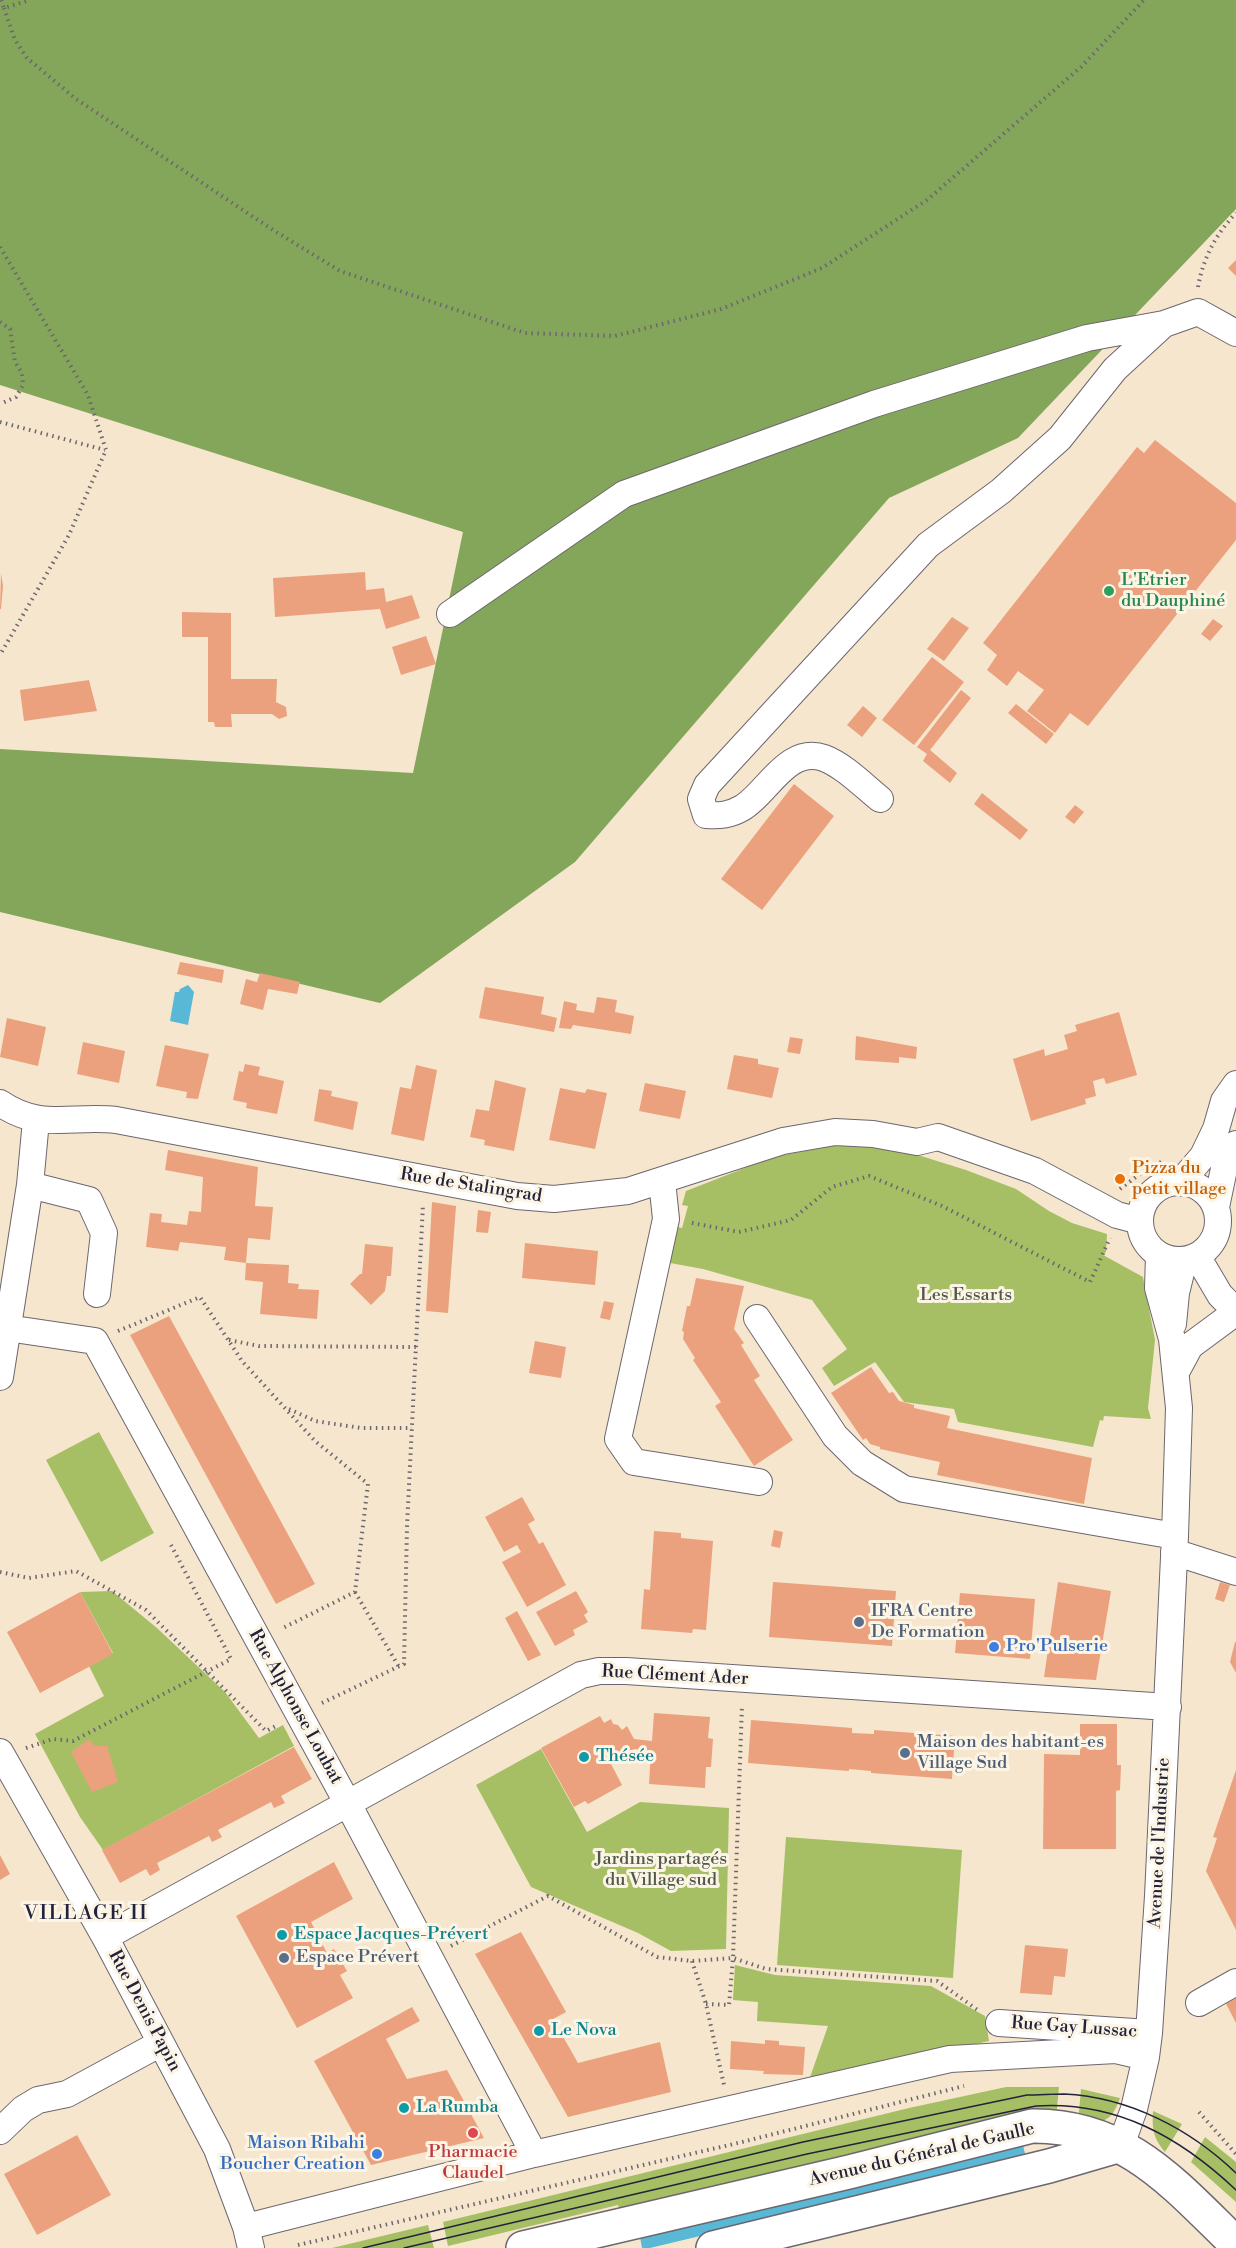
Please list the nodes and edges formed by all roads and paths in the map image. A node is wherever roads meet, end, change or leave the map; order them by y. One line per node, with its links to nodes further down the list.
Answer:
1 (1, 0): 4 (path)
2 (30, 0): 4 (path)
3 (1144, 0): 4 (path)
4 (3, 8)
5 (1236, 213): 7 (path)
6 (0, 247): 13 (path)
7 (1198, 312): 9 (street); 10 (street)
8 (0, 322): 11 (path)
9 (1164, 324): 14 (street); 16 (street)
10 (1236, 333)
11 (0, 404)
12 (0, 422): 13 (path)
13 (106, 450): 15 (path)
14 (450, 614)
15 (0, 655)
16 (880, 799)
17 (1236, 1084): 24 (street)
18 (0, 1104): 19 (street, Rue de Stalingrad)
19 (36, 1120): 22 (street, Rue de Stalingrad); 25 (street)
20 (1236, 1144): 26 (street)
21 (1165, 1160): 27 (path)
22 (427, 1180): 23 (street, Rue de Stalingrad); 38 (path)
23 (662, 1181): 27 (street, Rue de Stalingrad); 28 (street)
24 (1180, 1183): 26 (street); 27 (street)
25 (30, 1185): 31 (street); 34 (street)
26 (1216, 1207): 30 (street)
27 (1129, 1218): 28 (path); 29 (street)
28 (666, 1219): 43 (street)
29 (1159, 1255): 30 (street); 35 (street, Avenue de l'Industrie)
30 (1190, 1258): 32 (street); 35 (street, Avenue de l'Industrie)
31 (97, 1294)
32 (1236, 1312): 39 (street)
33 (757, 1318): 44 (street)
34 (7, 1328): 37 (street); 40 (street)
35 (1172, 1339): 39 (street, Avenue de l'Industrie)
36 (228, 1340): 37 (path); 38 (path); 41 (path)
37 (95, 1341): 49 (street, Rue Alphonse Loubat)
38 (416, 1347): 42 (path)
39 (1176, 1372): 44 (street, Avenue de l'Industrie)
40 (0, 1377)
41 (286, 1408): 42 (path); 48 (path)
42 (412, 1428): 50 (path)
43 (759, 1482)
44 (1174, 1544): 47 (street); 53 (street, Avenue de l'Industrie)
45 (171, 1545): 51 (path)
46 (0, 1572): 51 (path)
47 (1236, 1572)
48 (355, 1592): 49 (path); 50 (path)
49 (258, 1640): 54 (street, Rue Alphonse Loubat)
50 (399, 1667): 54 (path)
51 (207, 1671): 54 (path); 55 (path)
52 (743, 1679): 53 (street, Rue Clément Ader); 56 (street, Rue Clément Ader); 59 (path)
53 (1167, 1707): 66 (street, Avenue de l'Industrie)
54 (299, 1715): 56 (street, Rue Alphonse Loubat)
55 (1, 1754): 57 (street, Rue Denis Papin)
56 (348, 1804): 57 (street, Rue Clément Ader); 58 (street, Rue Alphonse Loubat)
57 (105, 1937): 65 (street, Rue Denis Papin)
58 (429, 1957): 60 (path); 73 (street, Rue Alphonse Loubat)
59 (733, 1958): 60 (path); 63 (path); 64 (path)
60 (692, 1961): 63 (path)
61 (1236, 1982): 62 (street)
62 (1199, 2003)
63 (706, 2004): 68 (path)
64 (999, 2023): 66 (street, Rue Gay Lussac)
65 (161, 2043): 70 (street); 75 (street, Rue Denis Papin)
66 (1148, 2045): 68 (street); 72 (street, Avenue de l'Industrie)
67 (969, 2085): 71 (path)
68 (730, 2110): 71 (path); 73 (street)
69 (1199, 2112): 74 (path)
70 (0, 2131)
71 (738, 2143): 78 (path)
72 (1121, 2145): 76 (main road, Avenue du Général de Gaulle); 77 (main road, Avenue du Général de Gaulle); 80 (main road)
73 (534, 2154): 75 (street)
74 (1236, 2154)
75 (248, 2237)
76 (556, 2244): 79 (main road, Avenue du Général de Gaulle)
77 (1236, 2244)
78 (298, 2245)
79 (523, 2248)
80 (713, 2248)

